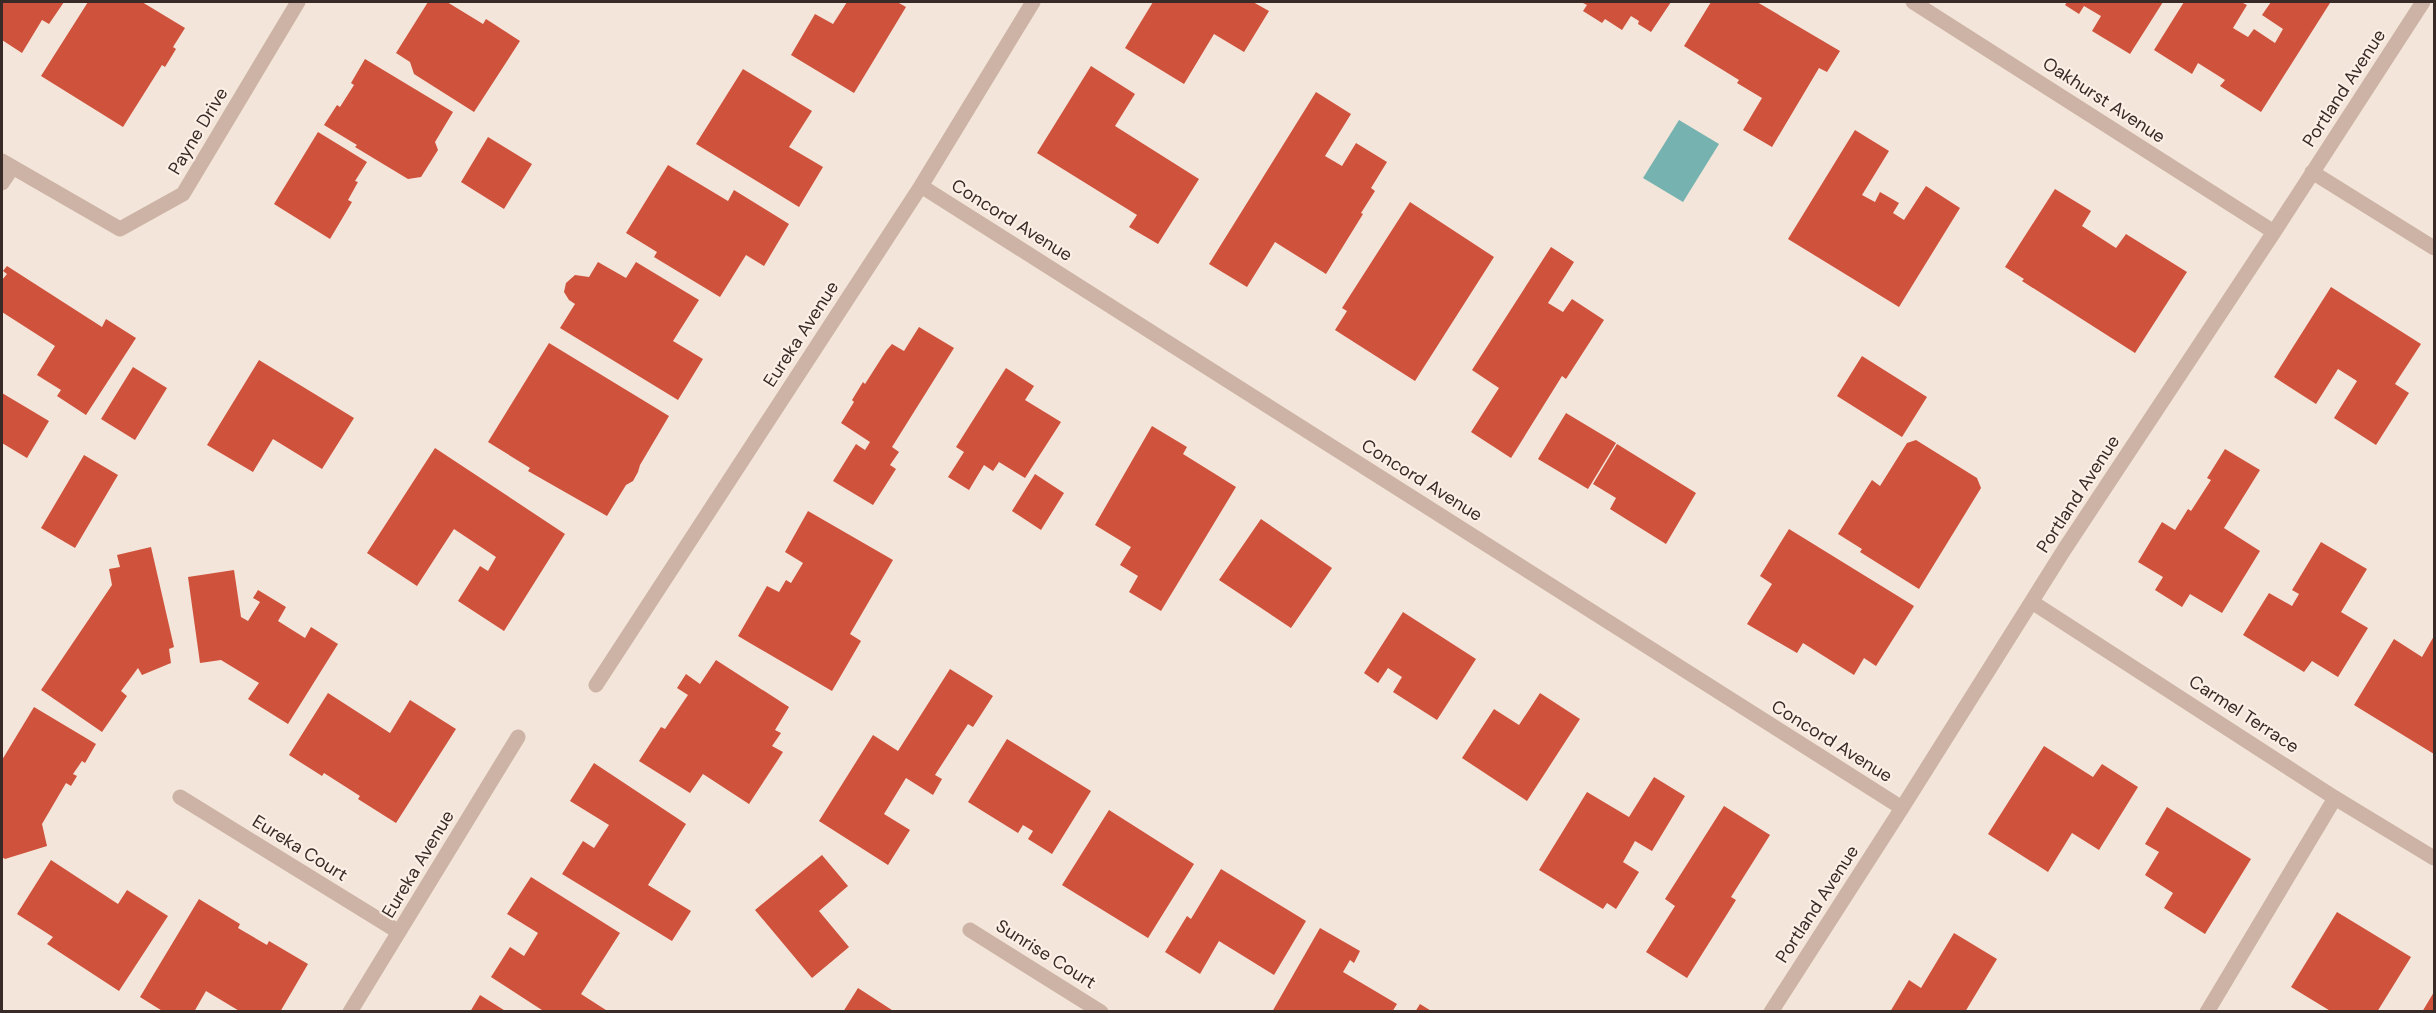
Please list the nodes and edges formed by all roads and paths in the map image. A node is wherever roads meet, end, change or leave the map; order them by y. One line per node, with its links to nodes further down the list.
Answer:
1 (298, 2): 5 (street, Payne Drive)
2 (1033, 2): 8 (street, Eureka Avenue)
3 (1913, 2): 9 (street, Oakhurst Avenue)
4 (2423, 2): 6 (street, Portland Avenue)
5 (7, 164): 7 (street)
6 (2312, 172): 9 (street, Portland Avenue); 10 (street)
7 (2, 183)
8 (921, 186): 12 (street, Eureka Avenue); 16 (street, Concord Avenue)
9 (2274, 232): 11 (street, Portland Avenue)
10 (2434, 248)
11 (2032, 602): 15 (street, Carmel Terrace); 16 (street, Portland Avenue)
12 (596, 685)
13 (518, 737): 19 (street, Eureka Avenue)
14 (180, 797): 19 (street, Eureka Court)
15 (2335, 798): 17 (street, Carmel Terrace); 23 (street)
16 (1902, 808): 22 (street, Portland Avenue)
17 (2434, 858)
18 (970, 930): 21 (street, Sunrise Court)
19 (399, 932): 20 (street, Eureka Avenue)
20 (350, 1011)
21 (1101, 1011)
22 (1771, 1011)
23 (2207, 1011)

